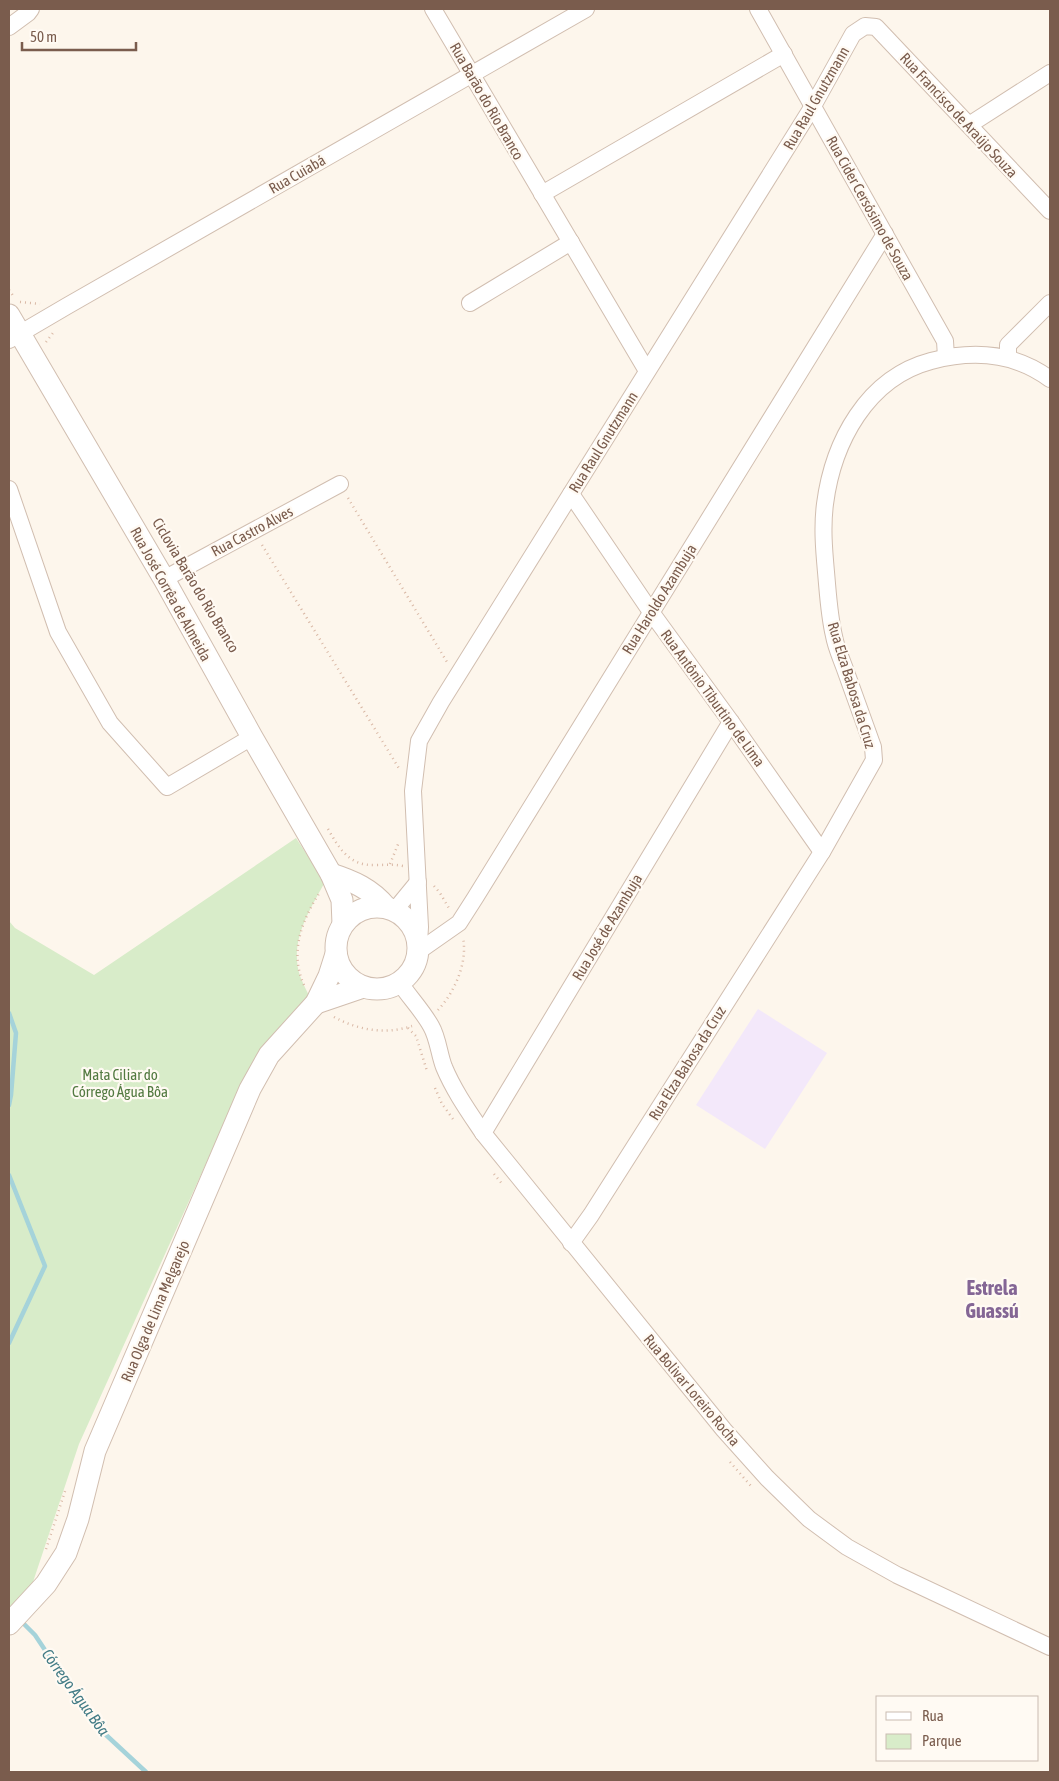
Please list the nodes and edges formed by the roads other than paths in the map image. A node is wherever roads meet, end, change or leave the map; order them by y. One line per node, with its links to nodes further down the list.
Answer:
1 (31, 9): 6 (street)
2 (433, 9): 9 (street, Rua Barão do Rio Branco)
3 (586, 9): 9 (street, Rua Cuiabá)
4 (758, 9): 7 (street, Rua Cider Cersósimo de Souza)
5 (865, 26): 10 (street, Rua Raul Gnutzmann); 11 (street, Rua Francisco de Araújo Souza)
6 (9, 27)
7 (784, 54): 10 (street, Rua Cider Cersósimo de Souza); 12 (street)
8 (1050, 73): 11 (street)
9 (471, 75): 12 (street, Rua Barão do Rio Branco); 19 (street, Rua Cuiabá)
10 (813, 106): 14 (street, Rua Cider Cersósimo de Souza); 22 (street, Rua Raul Gnutzmann)
11 (969, 125): 13 (street, Rua Francisco de Araújo Souza)
12 (542, 194): 15 (street, Rua Barão do Rio Branco)
13 (1050, 211)
14 (885, 234): 20 (street, Rua Cider Cersósimo de Souza); 28 (street, Rua Haroldo Azambuja)
15 (571, 242): 16 (street); 22 (street, Rua Barão do Rio Branco)
16 (470, 303)
17 (1050, 303): 21 (street)
18 (9, 315): 19 (street, Rua José Corrêa de Almeida)
19 (15, 337): 27 (street, Rua José Corrêa de Almeida)
20 (946, 357): 21 (street, Rua Elza Babosa da Cruz); 31 (street, Rua Elza Babosa da Cruz)
21 (1008, 358): 23 (street, Rua Elza Babosa da Cruz)
22 (647, 371): 26 (street, Rua Raul Gnutzmann)
23 (1050, 379)
24 (340, 484): 27 (street, Rua Castro Alves)
25 (9, 489): 30 (street)
26 (571, 494): 28 (street, Rua Antônio Tiburtino de Lima); 33 (street, Rua Raul Gnutzmann)
27 (164, 579): 30 (street, Rua José Corrêa de Almeida)
28 (650, 612): 29 (street, Rua Antônio Tiburtino de Lima); 36 (street, Rua Haroldo Azambuja)
29 (731, 722): 31 (street, Rua Antônio Tiburtino de Lima); 41 (street, Rua José de Azambuja)
30 (252, 738): 32 (street, Rua José Corrêa de Almeida)
31 (822, 852): 42 (street, Rua Elza Babosa da Cruz)
32 (331, 874): 34 (street); 35 (street, Rua José Corrêa de Almeida)
33 (417, 877): 34 (street); 36 (street, Rua Raul Gnutzmann)
34 (391, 908): 35 (street); 36 (street)
35 (343, 924): 37 (street)
36 (419, 947): 38 (street)
37 (336, 954): 39 (street); 40 (street, Rua Olga de Lima Melgarejo)
38 (400, 983): 39 (street); 41 (street, Rua Bolivar Loreiro Rocha)
39 (363, 987): 40 (street, Rua Olga de Lima Melgarejo)
40 (315, 1004): 43 (street, Rua Olga de Lima Melgarejo)
41 (483, 1133): 42 (street, Rua Bolivar Loreiro Rocha)
42 (571, 1243): 44 (street, Rua Bolivar Loreiro Rocha)
43 (9, 1624)
44 (1050, 1647)

